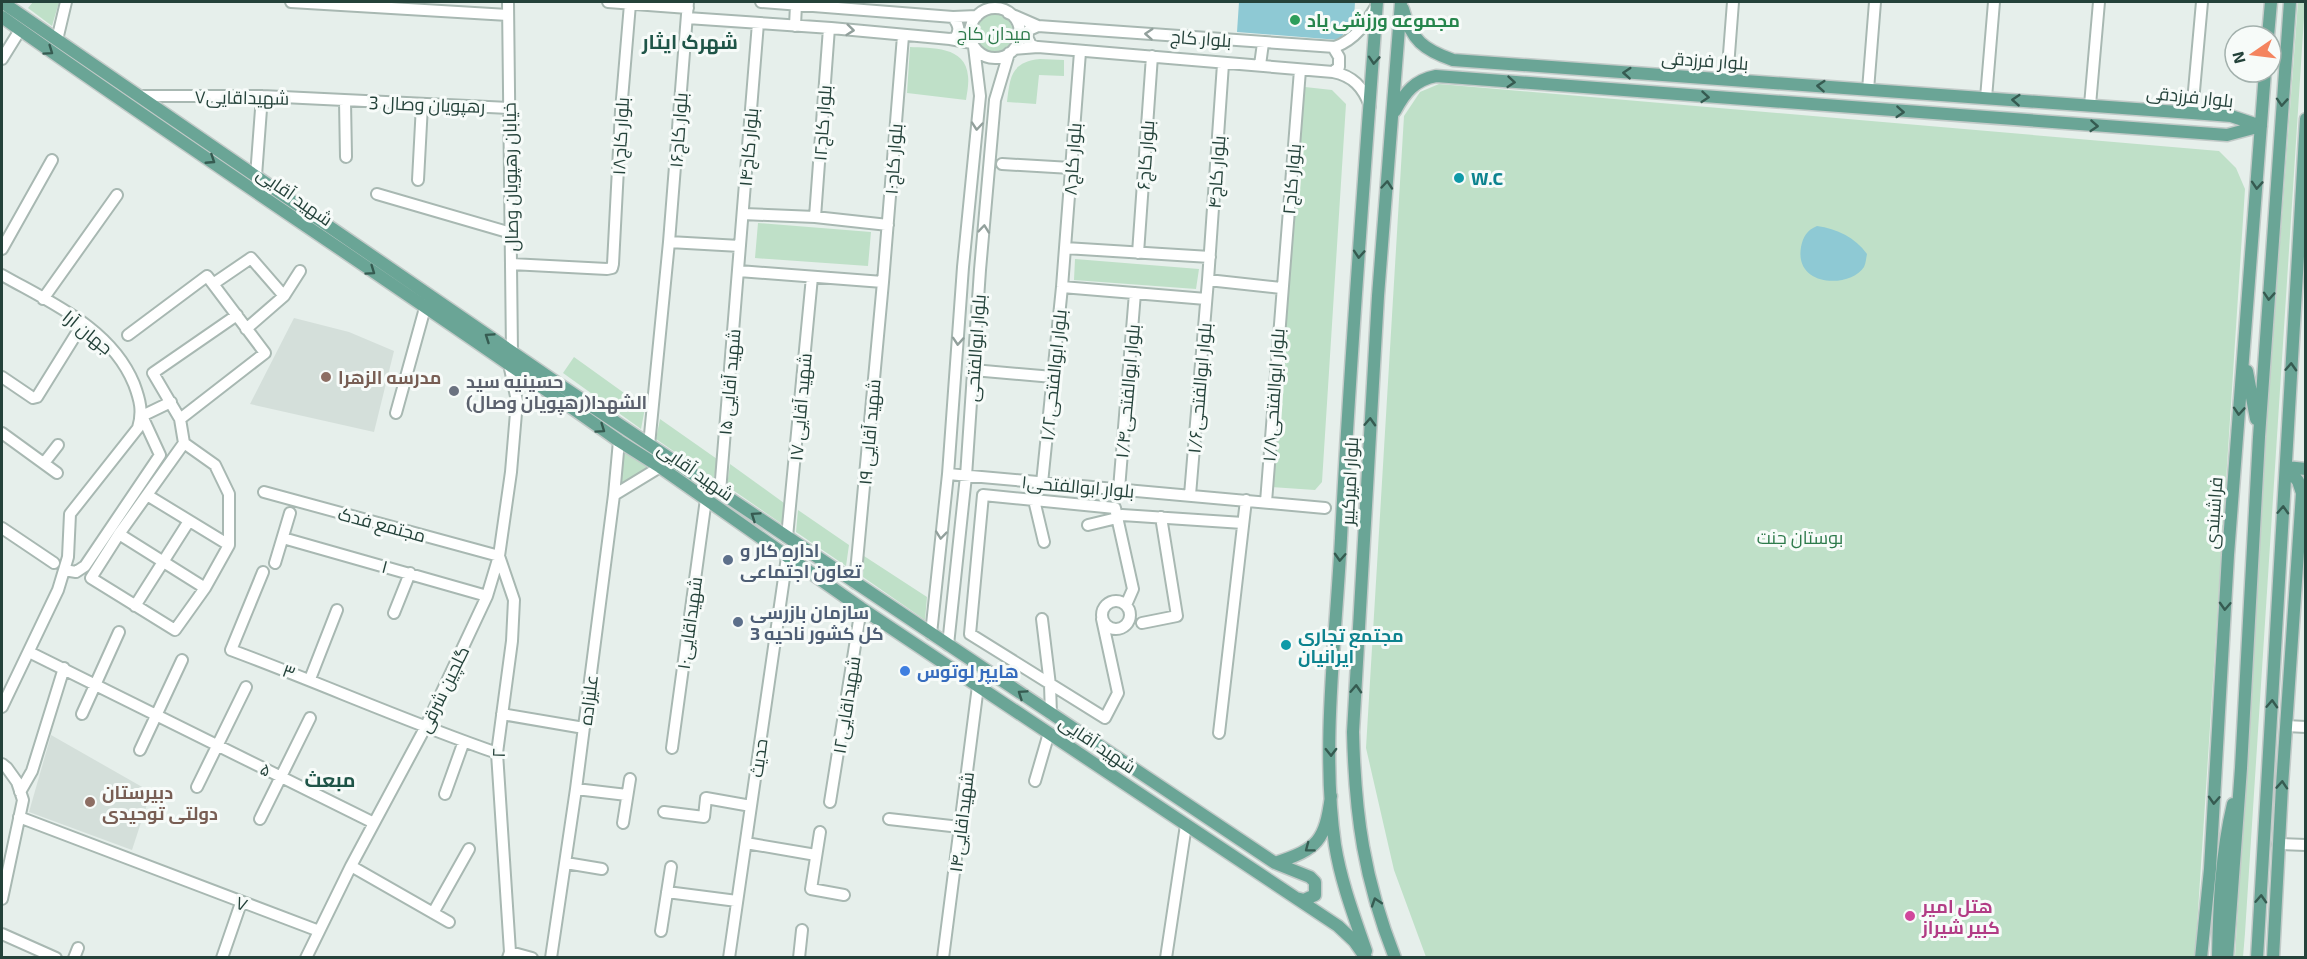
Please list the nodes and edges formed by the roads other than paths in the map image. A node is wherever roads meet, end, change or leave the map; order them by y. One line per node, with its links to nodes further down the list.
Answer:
1 (2, 2): 35 (main road, شهید آقایی)
2 (66, 2): 35 (street)
3 (291, 2): 24 (street)
4 (508, 2): 24 (street, خیابان رهپویان وصال)
5 (608, 2): 17 (street)
6 (761, 2): 18 (street)
7 (908, 2): 23 (street)
8 (1401, 2): 44 (main road, بلوار فرزدقی); 64 (main road, بلوار امیرکبیر)
9 (1733, 2): 50 (street)
10 (1875, 2): 52 (street)
11 (1994, 2): 56 (street)
12 (2098, 2): 60 (street)
13 (2202, 2): 63 (street)
14 (2271, 2): 28 (main road)
15 (2290, 2): 122 (main road, one-way to 122)
16 (1377, 3): 39 (street); 62 (main road, بلوار امیرکبیر, one-way to 62)
17 (630, 4): 21 (street); 88 (street, بلوار کاج۱۸)
18 (796, 4): 19 (street); 29 (street)
19 (833, 4): 23 (street)
20 (1006, 8): 22 (street); 30 (street, بلوار کاج); 40 (street)
21 (687, 9): 27 (street); 82 (street, بلوار کاج۱۶)
22 (981, 10): 26 (street); 37 (street)
23 (907, 13): 26 (street)
24 (508, 15): 61 (street, خیابان رهپویان وصال)
25 (2, 17): 32 (main road, شهید آقایی)
26 (953, 17): 34 (street)
27 (758, 23): 29 (street); 77 (street, بلوار کاج۱۴)
28 (2269, 24)
29 (795, 26): 31 (street)
30 (1038, 26): 36 (street, بلوار کاج, one-way to 30); 38 (street)
31 (829, 28): 33 (street, one-way to 33); 78 (street, بلوار کاج۱۲)
32 (20, 30): 43 (street); 80 (main road, شهید آقایی, one-way to 80)
33 (903, 36): 34 (street); 79 (street, بلوار کاج۱۰)
34 (950, 39): 37 (street)
35 (57, 40): 53 (main road, شهید آقایی)
36 (1263, 43): 39 (street, بلوار کاج); 46 (street)
37 (973, 45): 40 (street); 55 (street, بلوار ابوالفتحی)
38 (1038, 47): 40 (street, بلوار کاج); 41 (street, بلوار کاج)
39 (1333, 47): 48 (street)
40 (1011, 51): 57 (street, بلوار ابوالفتحی)
41 (1080, 52): 42 (street, بلوار کاج); 72 (street, بلوار کاج۸)
42 (1152, 56): 45 (street, بلوار کاج); 86 (street, بلوار کاج۶)
43 (2, 58)
44 (1453, 60): 49 (main road); 50 (main road, بلوار فرزدقی, one-way to 44)
45 (1223, 64): 46 (street, بلوار کاج); 87 (street, بلوار کاج۴)
46 (1260, 65): 47 (street, بلوار کاج)
47 (1300, 70): 48 (street, بلوار کاج); 100 (street, بلوار کاج۲)
48 (1333, 72): 62 (street, بلوار کاج)
49 (1452, 77): 64 (main road, بلوار فرزدقی); 68 (main road, بلوار فرزدقی, one-way to 68)
50 (1727, 80): 52 (main road, بلوار فرزدقی, one-way to 50)
51 (2264, 84): 67 (main road, فراشبندی)
52 (1868, 90): 56 (main road, بلوار فرزدقی)
53 (140, 96): 54 (street, شهیداقایی۷); 73 (main road, شهید آقایی)
54 (262, 96): 58 (street, شهیداقایی۷); 73 (street)
55 (980, 96): 57 (street); 89 (street, بلوار ابوالفتحی, one-way to 89)
56 (1986, 98): 60 (main road, بلوار فرزدقی, one-way to 56)
57 (995, 100): 91 (street, بلوار ابوالفتحی, one-way to 57)
58 (345, 101): 59 (street, 3 رهپویان وصال); 69 (street)
59 (422, 105): 61 (street, 3 رهپویان وصال); 74 (street)
60 (2090, 105): 63 (main road, بلوار فرزدقی)
61 (509, 108): 81 (street, خیابان رهپویان وصال)
62 (1370, 108): 134 (main road, بلوار امیرکبیر, one-way to 134)
63 (2192, 113): 65 (main road, بلوار فرزدقی)
64 (1393, 115): 135 (main road, بلوار امیرکبیر, one-way to 64)
65 (2231, 116): 67 (main road, بلوار فرزدقی); 68 (main road)
66 (2305, 121): 129 (main road, one-way to 66)
67 (2261, 126): 68 (main road, بلوار فرزدقی); 110 (main road, فراشبندی, one-way to 110)
68 (2227, 135)
69 (346, 157)
70 (52, 160): 85 (street)
71 (1002, 164): 72 (street)
72 (1071, 168): 84 (street, بلوار کاج۸)
73 (256, 176): 80 (main road, شهید آقایی)
74 (418, 180)
75 (377, 194): 81 (street)
76 (117, 195): 103 (street)
77 (743, 214): 78 (street); 83 (street, بلوار کاج۱۴)
78 (814, 218): 79 (street)
79 (888, 225): 97 (street, بلوار کاج۱۰)
80 (324, 231): 105 (main road, شهید آقایی, one-way to 105); 111 (main road, شهید آقایی, one-way to 80)
81 (511, 233): 88 (street, خیابان رهپویان وصال)
82 (669, 242): 83 (street); 126 (street, بلوار کاج۱۶)
83 (740, 246): 92 (street, بلوار کاج۱۴)
84 (1065, 248): 86 (street); 90 (street, بلوار کاج۸)
85 (2, 249)
86 (1138, 253): 87 (street)
87 (1210, 257): 96 (street, بلوار کاج۴)
88 (511, 264): 111 (street, خیابان رهپویان وصال)
89 (963, 267): 91 (street); 132 (street, بلوار ابوالفتحی, one-way to 132)
90 (1064, 267): 99 (street, بلوار ابوالفتحی۱/۲)
91 (980, 270): 112 (street, بلوار ابوالفتحی)
92 (739, 271): 95 (street); 139 (street, شهید آقایی ۱۵)
93 (300, 272): 102 (street)
94 (2, 275): 103 (street, جهان آرا)
95 (812, 277): 97 (street); 156 (street, شهید آقایی ۱۷)
96 (1208, 280): 100 (street); 104 (street, بلوار ابوالفتحی۱/۶)
97 (883, 282): 168 (street, شهید آقایی ۱۹)
98 (213, 284): 102 (street); 106 (street); 109 (street)
99 (1062, 286): 101 (street); 114 (street, بلوار ابوالفتحی۱/۲)
100 (1281, 288): 146 (street, بلوار ابوالفتحی۱/۸)
101 (1135, 293): 104 (street); 137 (street, بلوار ابوالفتحی۱/۴)
102 (284, 296): 108 (street)
103 (44, 299): 107 (street, جهان آرا)
104 (1206, 299): 142 (street, بلوار ابوالفتحی۱/۶)
105 (425, 308): 111 (main road, شهید آقایی); 118 (street)
106 (237, 315): 108 (street); 117 (street)
107 (83, 323): 113 (street); 119 (street, جهان آرا)
108 (246, 329): 120 (street)
109 (128, 335)
110 (2244, 353): 122 (main road); 264 (main road, فراشبندی, one-way to 264)
111 (511, 359): 115 (main road, شهید آقایی); 116 (street, خیابان رهپویان وصال); 126 (main road, شهید آقایی)
112 (973, 370): 114 (street); 133 (street, بلوار ابوالفتحی)
113 (2, 377)
114 (1053, 377): 136 (street, بلوار ابوالفتحی۱/۲)
115 (537, 383): 116 (street); 123 (main road, شهید آقایی, one-way to 123)
116 (517, 401): 160 (street, گلچین شرقی)
117 (171, 402): 119 (street); 120 (street)
118 (396, 413)
119 (142, 416): 164 (street); 164 (street, جهان آرا)
120 (180, 419): 124 (street)
121 (2, 433): 127 (street)
122 (2259, 437): 208 (main road)
123 (619, 441): 128 (main road, شهید آقایی); 141 (street, علیزاده)
124 (184, 443): 140 (street); 159 (street)
125 (58, 445): 127 (street)
126 (649, 445): 139 (main road, شهید آقایی)
127 (44, 463): 131 (street)
128 (660, 467): 141 (street); 143 (main road, شهید آقایی)
129 (2286, 467): 130 (main road); 165 (main road); 267 (main road, one-way to 129)
130 (2306, 469)
131 (57, 473)
132 (948, 474): 133 (street, بلوار ابوالفتحی۱); 180 (street, بلوار ابوالفتحی, one-way to 180)
133 (966, 476): 136 (street, بلوار ابوالفتحی۱); 181 (street, بلوار ابوالفتحی)
134 (1344, 478): 135 (main road); 217 (main road, بلوار امیرکبیر, one-way to 217)
135 (1367, 480): 263 (main road, بلوار امیرکبیر, one-way to 135)
136 (1042, 483): 137 (street, بلوار ابوالفتحی۱)
137 (1119, 489): 142 (street, بلوار ابوالفتحی۱)
138 (264, 492): 160 (street, مجتمع فدک)
139 (720, 492): 156 (main road, شهید آقایی, one-way to 139)
140 (147, 495): 151 (street); 155 (street)
141 (614, 495): 199 (street, علیزاده)
142 (1190, 495): 145 (street, بلوار ابوالفتحی۱)
143 (706, 499): 161 (main road, شهید آقایی); 204 (street, شهیداقایی۱۰)
144 (1034, 500): 149 (street); 158 (street); 187 (street)
145 (1246, 500): 146 (street, بلوار ابوالفتحی۱); 152 (street)
146 (1266, 502): 147 (street, بلوار ابوالفتحی۱)
147 (1325, 508)
148 (290, 513): 157 (street)
149 (1120, 516): 150 (street); 153 (street); 171 (street)
150 (1161, 518): 152 (street); 178 (street)
151 (189, 521): 159 (street); 162 (street)
152 (1243, 523): 201 (street)
153 (1088, 525)
154 (2, 528): 164 (street)
155 (118, 534): 162 (street); 172 (street)
156 (787, 537): 168 (main road, شهید آقایی)
157 (283, 538): 163 (street); 167 (street, ۱)
158 (1044, 542)
159 (229, 545): 169 (street)
160 (499, 556): 170 (street, گلچین شرقی); 193 (street, ۲)
161 (788, 557): 173 (main road, شهید آقایی); 219 (street, حدیث)
162 (163, 561): 169 (street); 172 (street)
163 (275, 563)
164 (59, 567): 182 (street)
165 (2301, 569): 196 (main road)
166 (263, 572): 185 (street, ۳)
167 (410, 573): 170 (street, ۱); 175 (street)
168 (855, 583): 180 (main road, شهید آقایی)
169 (205, 588): 172 (street)
170 (487, 596): 198 (street, گلچین شرقی)
171 (1126, 605): 177 (street); 177 (street)
172 (135, 606)
173 (861, 608): 188 (main road, شهید آقایی); 218 (street, شهیداقایی۱۲)
174 (337, 610): 185 (street)
175 (394, 613)
176 (1042, 619): 187 (street)
177 (1102, 619): 187 (street)
178 (1142, 623)
179 (119, 632): 186 (street)
180 (931, 634): 181 (main road, شهید آقایی)
181 (948, 645): 194 (main road, شهید آقایی, one-way to 181)
182 (29, 652): 184 (street, ۵); 190 (street)
183 (182, 660): 192 (street)
184 (64, 668): 186 (street, ۵); 214 (street)
185 (310, 679): 198 (street, ۳)
186 (95, 684): 191 (street); 192 (street, ۵)
187 (1050, 685): 194 (street)
188 (978, 686): 200 (main road, شهید آقایی); 227 (street, شهیداقایی۱۴)
189 (246, 687): 203 (street)
190 (2, 707)
191 (82, 714)
192 (157, 714): 203 (street, ۵); 205 (street)
193 (502, 714): 199 (street); 206 (street, ۲)
194 (1051, 714): 235 (main road, شهید آقایی)
195 (310, 718): 209 (street)
196 (2286, 726): 197 (street); 230 (main road, one-way to 196)
197 (2306, 727)
198 (425, 728): 202 (street, ۳); 224 (street, گلچین شرقی)
199 (584, 728): 213 (street, علیزاده)
200 (1049, 733): 211 (street); 226 (main road, شهید آقایی)
201 (1219, 733)
202 (464, 741): 206 (street, ۳); 215 (street)
203 (218, 745): 209 (street, ۵); 212 (street)
204 (672, 748)
205 (140, 750)
206 (497, 753): 251 (street, ۲)
207 (2, 764): 214 (street)
208 (2241, 768): 265 (main road); 266 (main road)
209 (281, 776): 222 (street); 224 (street, ۵)
210 (630, 779): 216 (street)
211 (1035, 782)
212 (197, 787)
213 (576, 789): 216 (street); 234 (street, علیزاده)
214 (20, 792): 221 (street)
215 (445, 794)
216 (627, 795): 225 (street)
217 (1331, 796): 235 (main road, one-way to 235); 262 (main road, بلوار امیرکبیر)
218 (831, 802)
219 (751, 806): 220 (street); 229 (street, حدیث)
220 (664, 812)
221 (20, 817): 242 (street); 244 (street, ۷)
222 (260, 819)
223 (889, 819): 227 (street)
224 (375, 823): 236 (street, گلچین شرقی)
225 (623, 823)
226 (1186, 825): 241 (main road, شهید آقایی); 261 (street)
227 (960, 827): 260 (street, شهیداقایی۱۴)
228 (820, 832): 233 (street)
229 (746, 843): 233 (street); 243 (street, حدیث)
230 (2278, 843): 231 (street); 252 (main road)
231 (2306, 845)
232 (469, 849): 245 (street)
233 (816, 855): 240 (street)
234 (566, 863): 238 (street); 257 (street, علیزاده)
235 (1275, 863): 241 (main road, شهید آقایی)
236 (351, 866): 245 (street); 248 (street, گلچین شرقی)
237 (671, 867): 239 (street)
238 (602, 869)
239 (667, 891): 243 (street); 249 (street)
240 (844, 895)
241 (1295, 897): 262 (main road, شهید آقایی)
242 (2, 899)
243 (737, 902): 258 (street, حدیث)
244 (241, 903): 248 (street, ۷); 254 (street)
245 (433, 913): 246 (street)
246 (449, 922)
247 (802, 930): 259 (street)
248 (319, 931): 255 (street, گلچین شرقی)
249 (661, 931)
250 (2, 934): 253 (street)
251 (509, 955): 256 (street)
252 (2272, 956)
253 (56, 957)
254 (222, 957)
255 (306, 957)
256 (532, 957)
257 (551, 957)
258 (729, 957)
259 (799, 957)
260 (943, 957)
261 (1166, 957)
262 (1367, 957)
263 (1395, 957)
264 (2201, 957)
265 (2218, 957)
266 (2227, 957)
267 (2258, 957)

